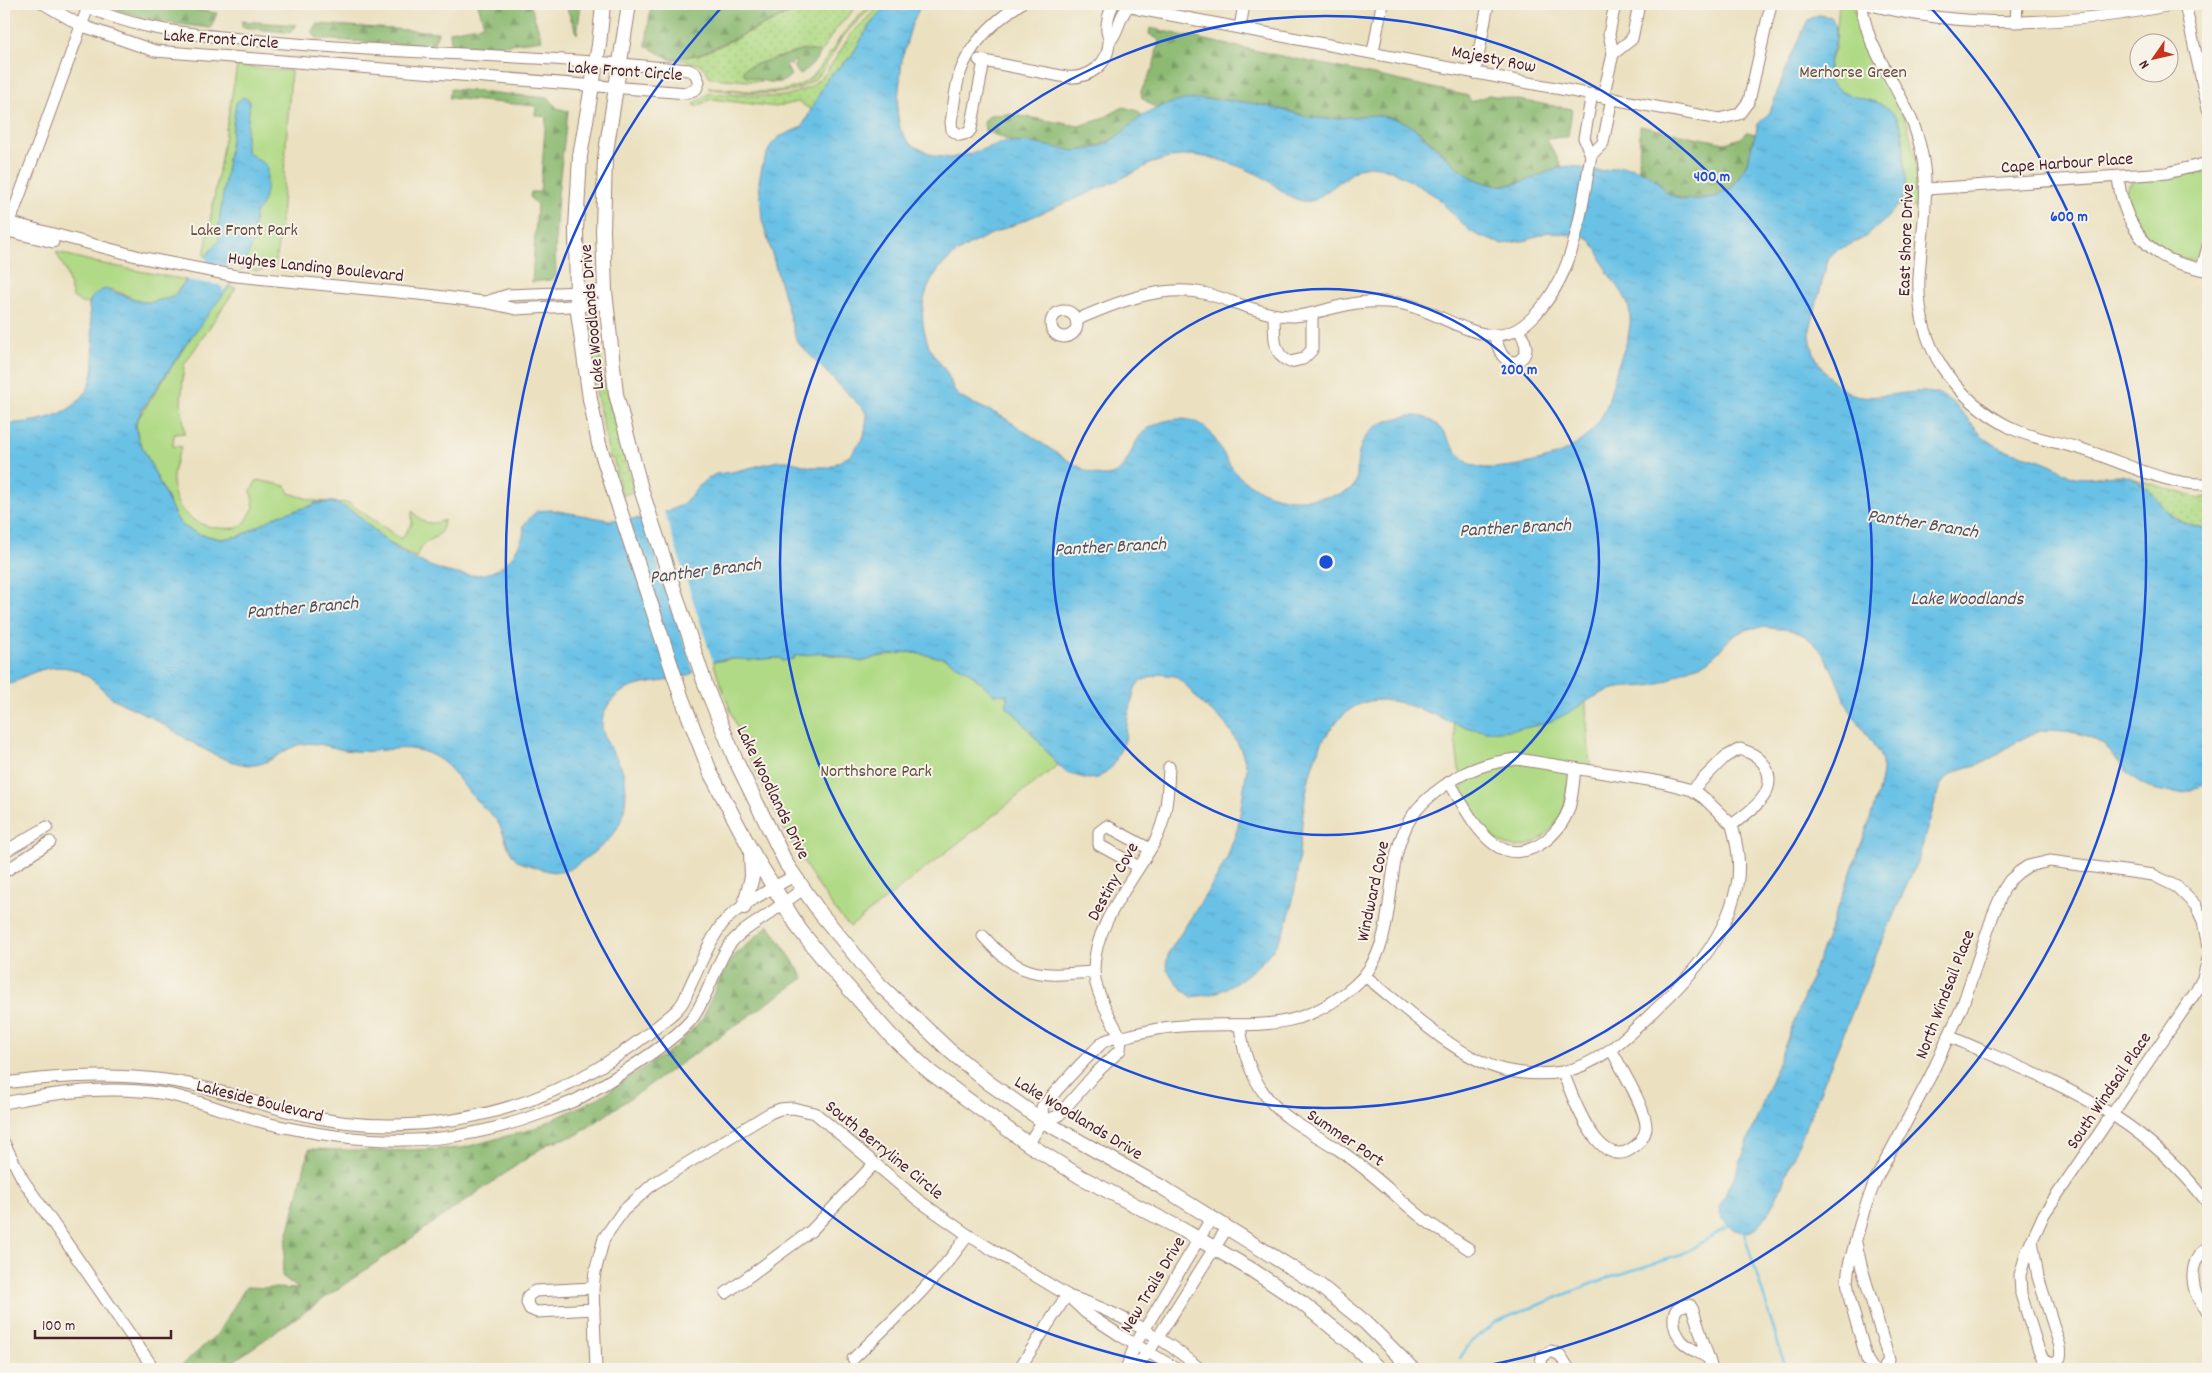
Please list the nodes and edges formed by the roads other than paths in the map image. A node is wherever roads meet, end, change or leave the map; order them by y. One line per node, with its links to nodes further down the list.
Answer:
1 (44, 4): 20 (street, Lake Front Circle)
2 (604, 4): 27 (main road, Lake Woodlands Drive)
3 (629, 4): 28 (main road, Lake Woodlands Drive)
4 (1020, 4): 25 (street)
5 (1113, 4): 22 (street)
6 (1244, 4): 21 (street)
7 (1382, 4): 23 (street)
8 (1488, 4): 30 (street)
9 (1615, 4): 24 (street)
10 (1639, 4): 24 (street)
11 (1772, 4): 34 (street, Majesty Row)
12 (1861, 4): 41 (street, East Shore Drive)
13 (1867, 4): 19 (street)
14 (2017, 4): 19 (street)
15 (2176, 4): 19 (street)
16 (2186, 4): 35 (street)
17 (85, 5): 20 (street); 27 (street, Lake Front Circle)
18 (1129, 5): 21 (street, Majesty Row); 22 (street)
19 (2016, 22)
20 (80, 25): 31 (street, Lake Front Circle); 42 (street)
21 (1240, 28): 23 (street, Majesty Row)
22 (1110, 40): 26 (street)
23 (1373, 52): 30 (street, Majesty Row)
24 (1613, 54): 34 (street)
25 (967, 58): 26 (street); 26 (street)
26 (984, 61)
27 (595, 62): 28 (street, Lake Front Circle); 31 (main road, Lake Woodlands Drive)
28 (620, 63): 29 (street, Lake Front Circle); 32 (main road, Lake Woodlands Drive)
29 (664, 68): 33 (street); 33 (street, Lake Front Circle)
30 (1475, 73): 34 (street, Majesty Row)
31 (592, 84): 32 (street, Lake Front Circle); 45 (main road, Lake Woodlands Drive)
32 (616, 86): 33 (street, Lake Front Circle); 46 (main road, Lake Woodlands Drive)
33 (662, 90)
34 (1602, 96): 36 (street); 37 (street)
35 (2208, 109)
36 (1586, 124): 37 (street); 38 (street)
37 (1606, 128): 38 (street)
38 (1591, 155): 52 (street)
39 (2208, 163): 40 (street, Cape Harbour Place)
40 (2118, 177): 41 (street, Cape Harbour Place); 44 (street)
41 (1926, 189): 54 (street, East Shore Drive)
42 (5, 228): 47 (street, Hughes Landing Boulevard)
43 (2208, 246): 44 (street)
44 (2205, 270)
45 (577, 291): 46 (street, Hughes Landing Boulevard); 47 (street, Hughes Landing Boulevard); 48 (main road, Lake Woodlands Drive)
46 (605, 298): 48 (street, Hughes Landing Boulevard); 67 (main road, Lake Woodlands Drive)
47 (484, 302): 48 (street, Hughes Landing Boulevard)
48 (577, 305): 63 (main road, Lake Woodlands Drive)
49 (1274, 314): 50 (street); 50 (street); 51 (street)
50 (1312, 314): 53 (street)
51 (1076, 320)
52 (1519, 329): 53 (street); 53 (street)
53 (1494, 335)
54 (2208, 484)
55 (1169, 767): 62 (street, Destiny Cove)
56 (1574, 769): 57 (street, Windward Cove); 57 (street); 58 (street, Windward Cove)
57 (1449, 782): 76 (street, Windward Cove)
58 (1692, 790): 59 (street, Windward Cove); 59 (street)
59 (1732, 825): 81 (street)
60 (47, 827): 64 (street)
61 (50, 842): 66 (street)
62 (1150, 849): 65 (street, Destiny Cove); 65 (street)
63 (751, 850): 68 (main road, Lake Woodlands Drive); 71 (main road)
64 (4, 852)
65 (1139, 867): 75 (street, Destiny Cove)
66 (4, 872)
67 (794, 876): 68 (street, Lakeside Boulevard); 69 (main road, Lake Woodlands Drive)
68 (774, 888): 70 (main road, Lake Woodlands Drive); 71 (street, Lakeside Boulevard)
69 (803, 889): 70 (street, Lakeside Boulevard); 92 (main road, Lake Woodlands Drive)
70 (783, 903): 82 (street, Lakeside Boulevard); 95 (main road, Lake Woodlands Drive)
71 (744, 907): 79 (street, Lakeside Boulevard)
72 (983, 936): 75 (street)
73 (2208, 947): 78 (street, North Windsail Place)
74 (2208, 959): 91 (street, South Windsail Place)
75 (1094, 972): 80 (street, Destiny Cove)
76 (1365, 976): 77 (street, Windward Cove); 83 (street)
77 (1240, 1026): 80 (street, Windward Cove); 106 (street, Summer Port)
78 (1949, 1036): 91 (street); 103 (street, North Windsail Place)
79 (645, 1037): 82 (street); 86 (street, Lakeside Boulevard)
80 (1121, 1038): 92 (street, Windward Cove); 92 (street, Windward Cove)
81 (1612, 1050): 83 (street); 83 (street)
82 (652, 1052): 88 (street, Lakeside Boulevard)
83 (1563, 1072)
84 (120, 1076): 85 (street, Lakeside Boulevard); 87 (street); 90 (street, Lakeside Boulevard)
85 (4, 1083)
86 (568, 1083): 88 (street); 90 (street, Lakeside Boulevard)
87 (117, 1089): 89 (street, Lakeside Boulevard); 93 (street, Lakeside Boulevard)
88 (575, 1100): 93 (street, Lakeside Boulevard)
89 (4, 1103)
90 (302, 1115): 93 (street)
91 (2112, 1115): 97 (street); 102 (street, South Windsail Place)
92 (1043, 1121): 95 (street, Windward Cove); 98 (main road, Lake Woodlands Drive)
93 (298, 1130)
94 (4, 1143): 117 (street)
95 (1028, 1144): 101 (main road, Lake Woodlands Drive)
96 (874, 1164): 100 (street, South Berryline Circle); 107 (street, South Berryline Circle); 108 (street)
97 (2208, 1203)
98 (1211, 1218): 99 (main road, Lake Woodlands Drive); 101 (street, New Trails Drive)
99 (1227, 1228): 105 (street, New Trails Drive); 125 (main road, Lake Woodlands Drive)
100 (968, 1235): 109 (street, South Berryline Circle); 116 (street)
101 (1199, 1240): 105 (main road, Lake Woodlands Drive); 112 (street, New Trails Drive)
102 (2032, 1240): 102 (street, South Windsail Place)
103 (1856, 1241): 128 (street, North Windsail Place); 129 (street, North Windsail Place)
104 (2208, 1247): 111 (street)
105 (1215, 1249): 113 (street, New Trails Drive); 124 (main road, Lake Woodlands Drive)
106 (1470, 1249)
107 (593, 1288): 110 (street, South Berryline Circle); 110 (street)
108 (726, 1293)
109 (1067, 1295): 112 (street, South Berryline Circle); 114 (street, South Berryline Circle); 119 (street)
110 (594, 1309): 118 (street, South Berryline Circle)
111 (2208, 1311)
112 (1144, 1331): 113 (street, South Berryline Circle); 114 (street, New Trails Drive)
113 (1158, 1339): 115 (street, New Trails Drive); 123 (street, South Berryline Circle)
114 (1135, 1345): 115 (street, South Berryline Circle); 120 (street, New Trails Drive)
115 (1148, 1353): 121 (street, New Trails Drive); 122 (street, South Berryline Circle)
116 (853, 1358)
117 (154, 1369)
118 (596, 1369)
119 (1019, 1369)
120 (1126, 1369)
121 (1132, 1369)
122 (1177, 1369)
123 (1200, 1369)
124 (1378, 1369)
125 (1412, 1369)
126 (1543, 1369): 127 (street)
127 (1569, 1369)
128 (1873, 1369)
129 (1884, 1369)

